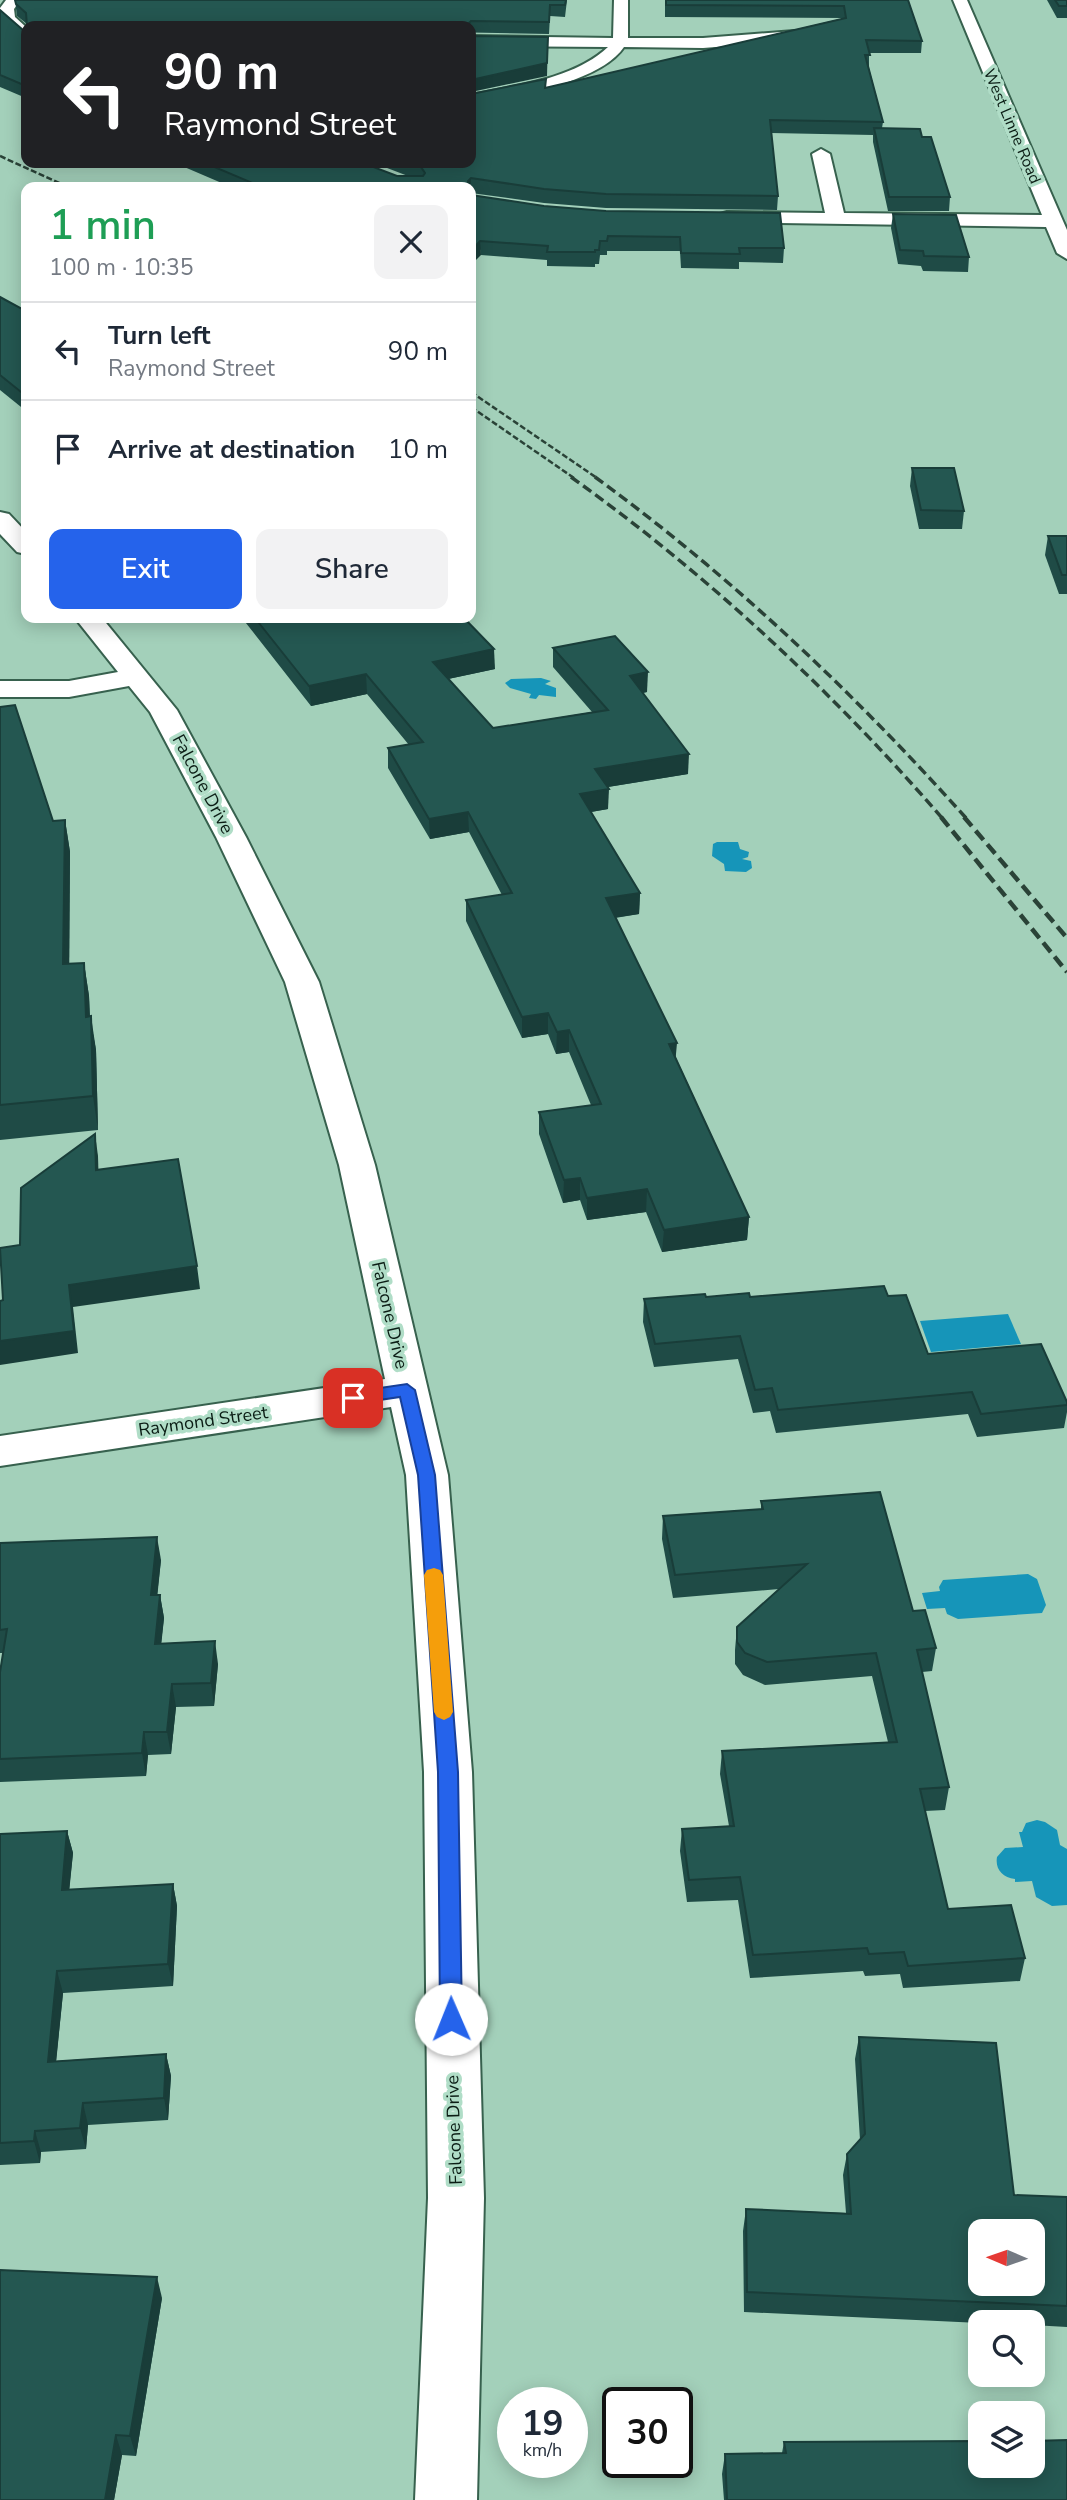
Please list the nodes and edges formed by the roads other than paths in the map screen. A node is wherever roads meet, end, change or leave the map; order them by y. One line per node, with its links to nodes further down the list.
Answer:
1 (14, 0): 4 (street)
2 (621, 0): 7 (street)
3 (960, 0): 12 (street, West Linne Road)
4 (21, 30)
5 (794, 36): 7 (street)
6 (476, 41): 7 (street)
7 (618, 42): 8 (street)
8 (476, 99)
9 (821, 155): 11 (street)
10 (715, 218): 11 (street)
11 (836, 219): 12 (street)
12 (1054, 221): 13 (street, West Linne Road)
13 (1067, 253)
14 (0, 519): 15 (street)
15 (21, 542)
16 (92, 623): 17 (street, Falcone Drive)
17 (136, 677): 18 (street); 19 (street, Falcone Drive)
18 (0, 689)
19 (407, 1390): 20 (street, Raymond Street); 21 (street, Falcone Drive)
20 (0, 1451)
21 (446, 2500)

